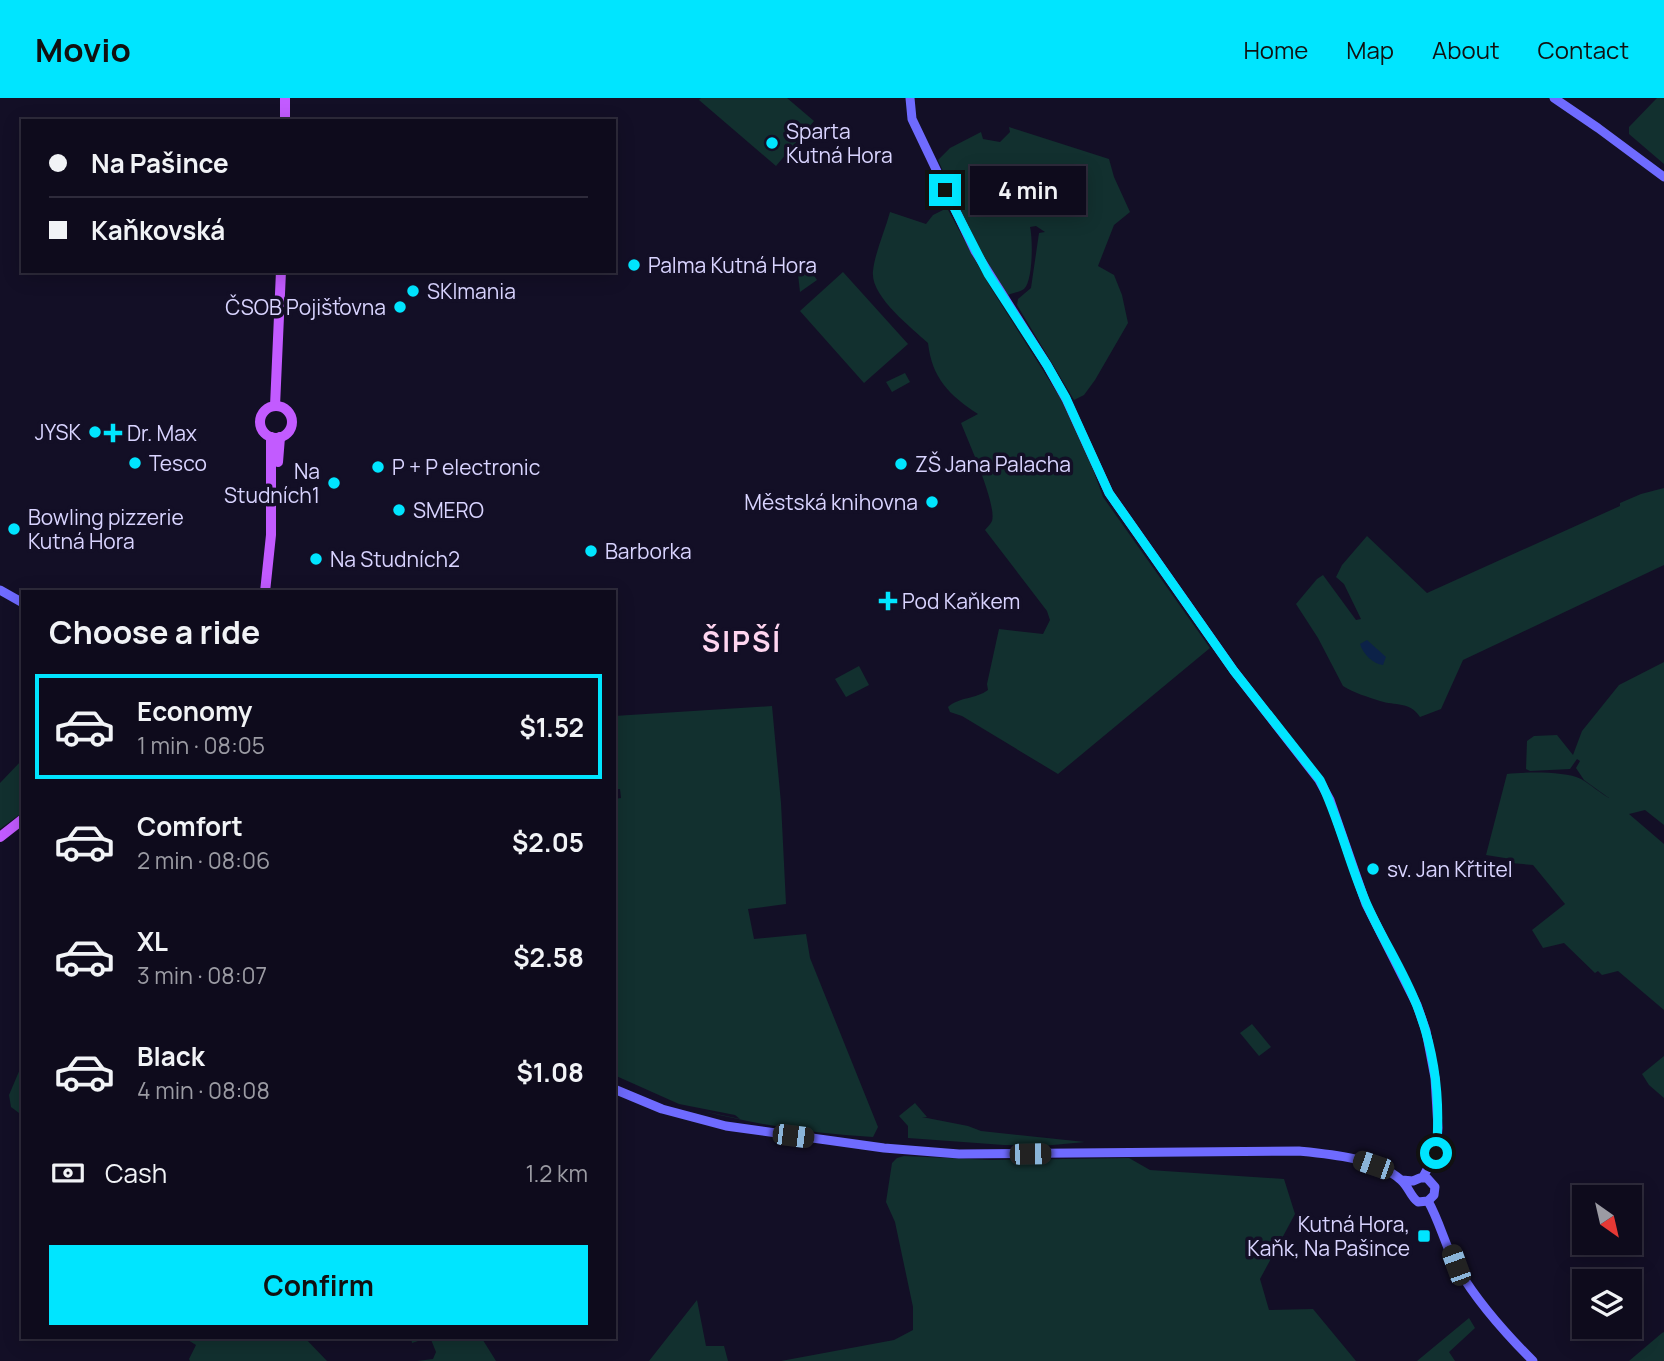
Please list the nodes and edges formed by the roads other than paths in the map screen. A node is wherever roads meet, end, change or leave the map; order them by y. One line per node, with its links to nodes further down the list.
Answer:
1 (285, 98): 4 (main road)
2 (910, 98): 15 (street)
3 (1554, 98): 5 (street)
4 (285, 119)
5 (1664, 177)
6 (281, 273): 7 (main road)
7 (275, 406): 8 (main road); 8 (main road)
8 (276, 437): 10 (main road)
9 (0, 590): 11 (street)
10 (265, 590)
11 (21, 602)
12 (21, 821): 13 (main road)
13 (0, 837)
14 (616, 1090): 16 (street)
15 (1428, 1175): 17 (street); 19 (street)
16 (1402, 1180): 17 (street); 18 (street)
17 (1413, 1181): 18 (street)
18 (1410, 1191): 19 (street)
19 (1428, 1201): 20 (street)
20 (1533, 1361)

